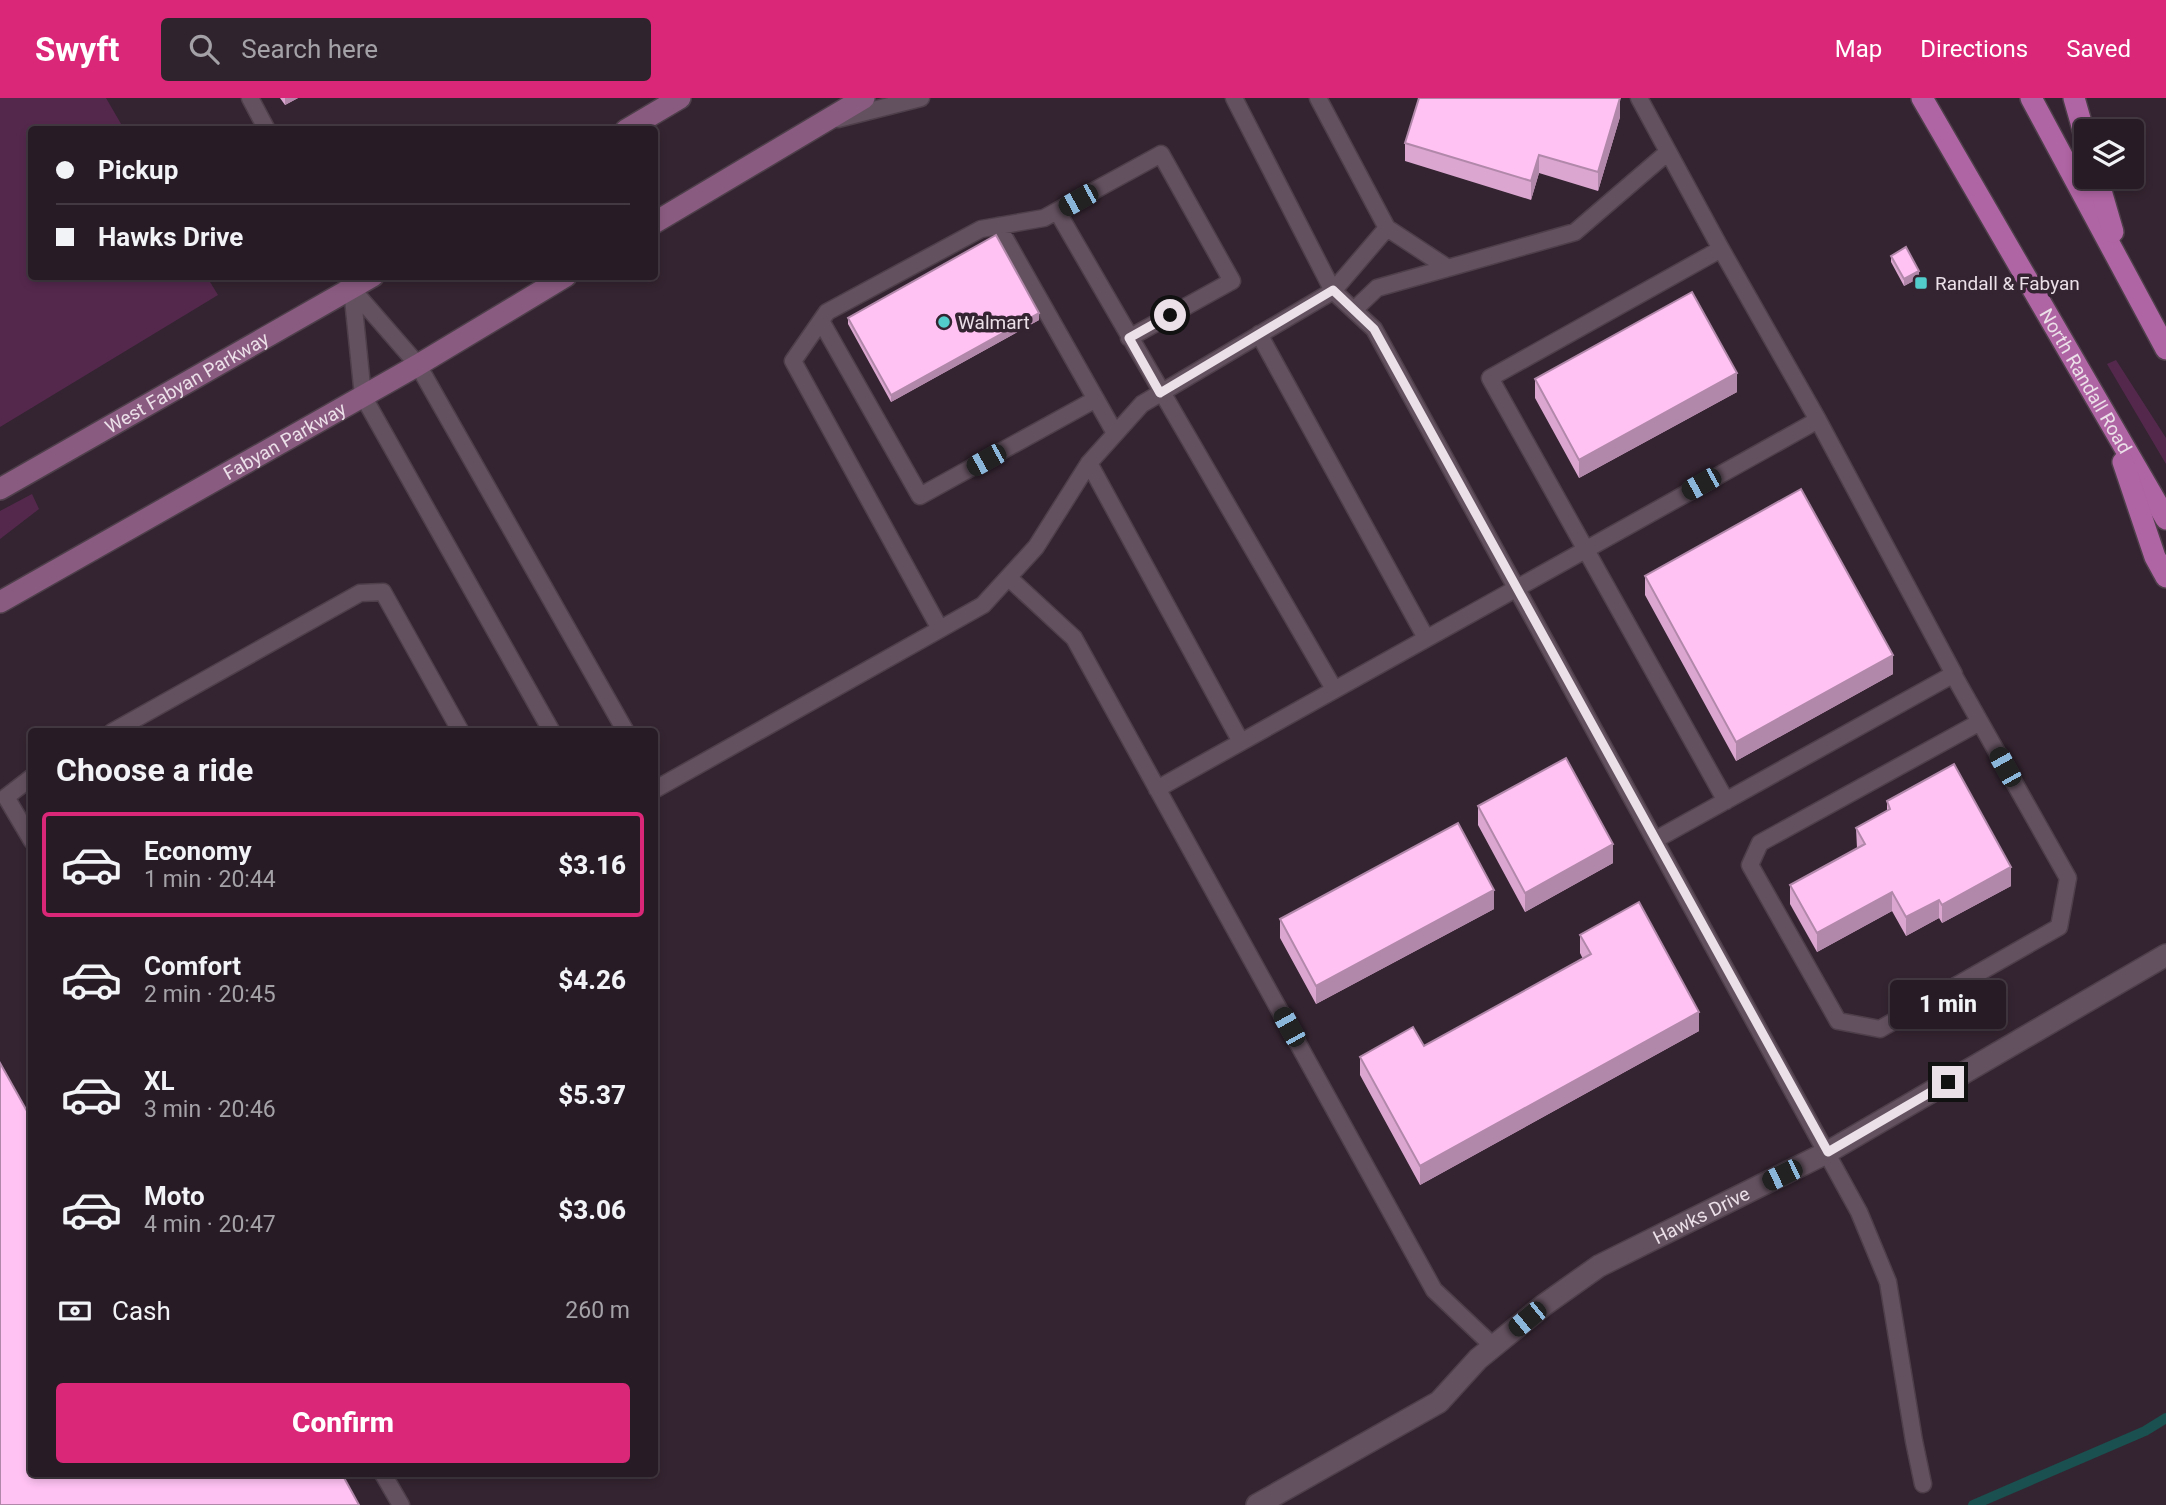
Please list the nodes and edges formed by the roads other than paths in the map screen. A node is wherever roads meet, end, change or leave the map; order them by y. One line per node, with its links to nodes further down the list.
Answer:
1 (250, 98): 13 (lane)
2 (680, 98): 14 (main road)
3 (864, 98): 12 (main road)
4 (921, 98): 12 (lane)
5 (1234, 98): 26 (lane)
6 (1318, 98): 20 (lane)
7 (1639, 98): 15 (lane)
8 (1922, 98): 36 (main road, North Randall Road)
9 (2031, 98): 23 (main road)
10 (2074, 98): 11 (main road)
11 (2080, 119)
12 (822, 123): 18 (main road)
13 (265, 126)
14 (633, 126)
15 (1668, 152): 21 (lane); 22 (lane)
16 (2101, 189): 23 (main road)
17 (1050, 215): 19 (lane); 30 (lane); 30 (lane)
18 (658, 221)
19 (998, 226): 28 (lane); 35 (lane)
20 (1387, 228): 22 (lane); 26 (lane)
21 (1721, 249): 37 (lane); 42 (lane)
22 (1448, 268): 27 (lane)
23 (2126, 274): 31 (main road)
24 (559, 280): 32 (main road, Fabyan Parkway)
25 (348, 283): 32 (lane); 34 (lane); 40 (main road, West Fabyan Parkway)
26 (1333, 290): 27 (lane); 29 (lane)
27 (1354, 310): 45 (lane)
28 (821, 321): 35 (lane); 47 (lane)
29 (1259, 334): 33 (lane); 48 (lane)
30 (1129, 338): 33 (lane)
31 (2166, 349)
32 (418, 365): 34 (main road, Fabyan Parkway); 55 (lane)
33 (1160, 393): 38 (lane); 50 (lane)
34 (363, 397): 46 (main road, Fabyan Parkway); 54 (lane)
35 (1096, 399): 38 (lane)
36 (2108, 417): 41 (main road, North Randall Road); 43 (main road)
37 (1818, 420): 42 (lane); 49 (lane)
38 (1115, 433): 39 (lane)
39 (1089, 463): 44 (lane); 56 (lane)
40 (1, 486)
41 (2166, 519)
42 (1585, 548): 45 (lane); 60 (lane)
43 (2166, 577)
44 (1009, 578): 47 (lane); 59 (lane)
45 (1516, 587): 48 (lane); 62 (lane)
46 (0, 602)
47 (940, 629): 58 (lane)
48 (1426, 638): 50 (lane)
49 (1953, 674): 51 (lane); 60 (lane)
50 (1334, 690): 56 (lane)
51 (1980, 722): 51 (lane)
52 (120, 728): 53 (lane)
53 (459, 728)
54 (550, 728)
55 (624, 728)
56 (1241, 742): 59 (lane)
57 (28, 781): 61 (lane)
58 (658, 785)
59 (1157, 789): 65 (lane)
60 (1726, 801): 62 (lane)
61 (28, 834)
62 (1655, 841): 64 (lane)
63 (2166, 955): 64 (street, Hawks Drive)
64 (1828, 1152): 65 (street, Hawks Drive); 67 (lane)
65 (1493, 1346): 69 (street, Hawks Drive)
66 (385, 1477): 68 (lane)
67 (1923, 1484)
68 (401, 1505)
69 (1256, 1505)

